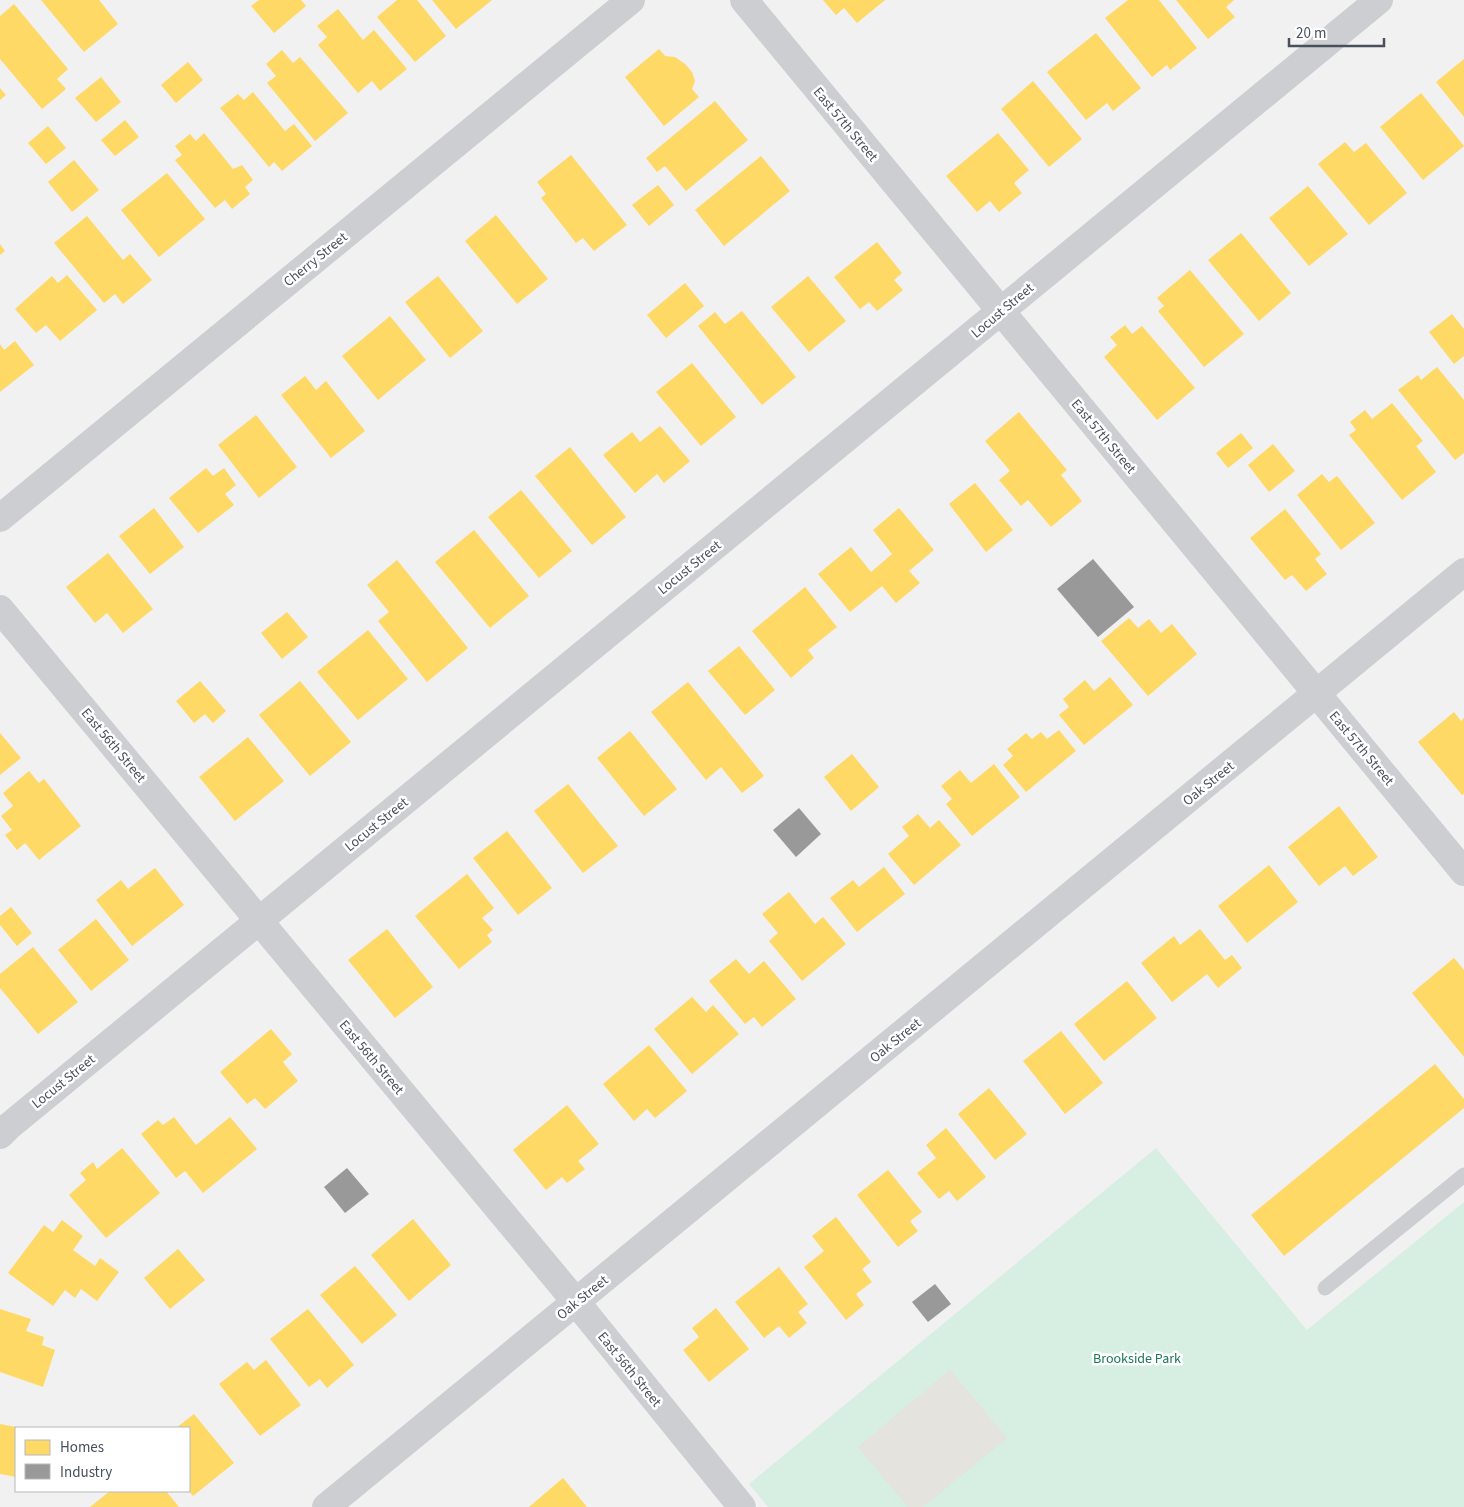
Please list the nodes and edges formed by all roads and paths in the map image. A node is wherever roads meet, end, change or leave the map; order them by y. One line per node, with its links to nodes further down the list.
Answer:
1 (631, 0): 5 (street, Cherry Street)
2 (744, 0): 4 (street, East 57th Street)
3 (1379, 0): 4 (street, Locust Street)
4 (1001, 311): 8 (street, East 57th Street); 10 (street, Locust Street)
5 (0, 518)
6 (1464, 572): 8 (street, Oak Street)
7 (0, 609): 10 (street, East 56th Street)
8 (1317, 693): 9 (street, East 57th Street); 14 (street, Oak Street)
9 (1464, 872)
10 (260, 920): 11 (street, Locust Street); 14 (street, East 56th Street)
11 (0, 1135)
12 (1464, 1176): 13 (lane)
13 (1325, 1288)
14 (576, 1302): 15 (street, Oak Street); 16 (street, East 56th Street)
15 (326, 1507)
16 (742, 1507)

